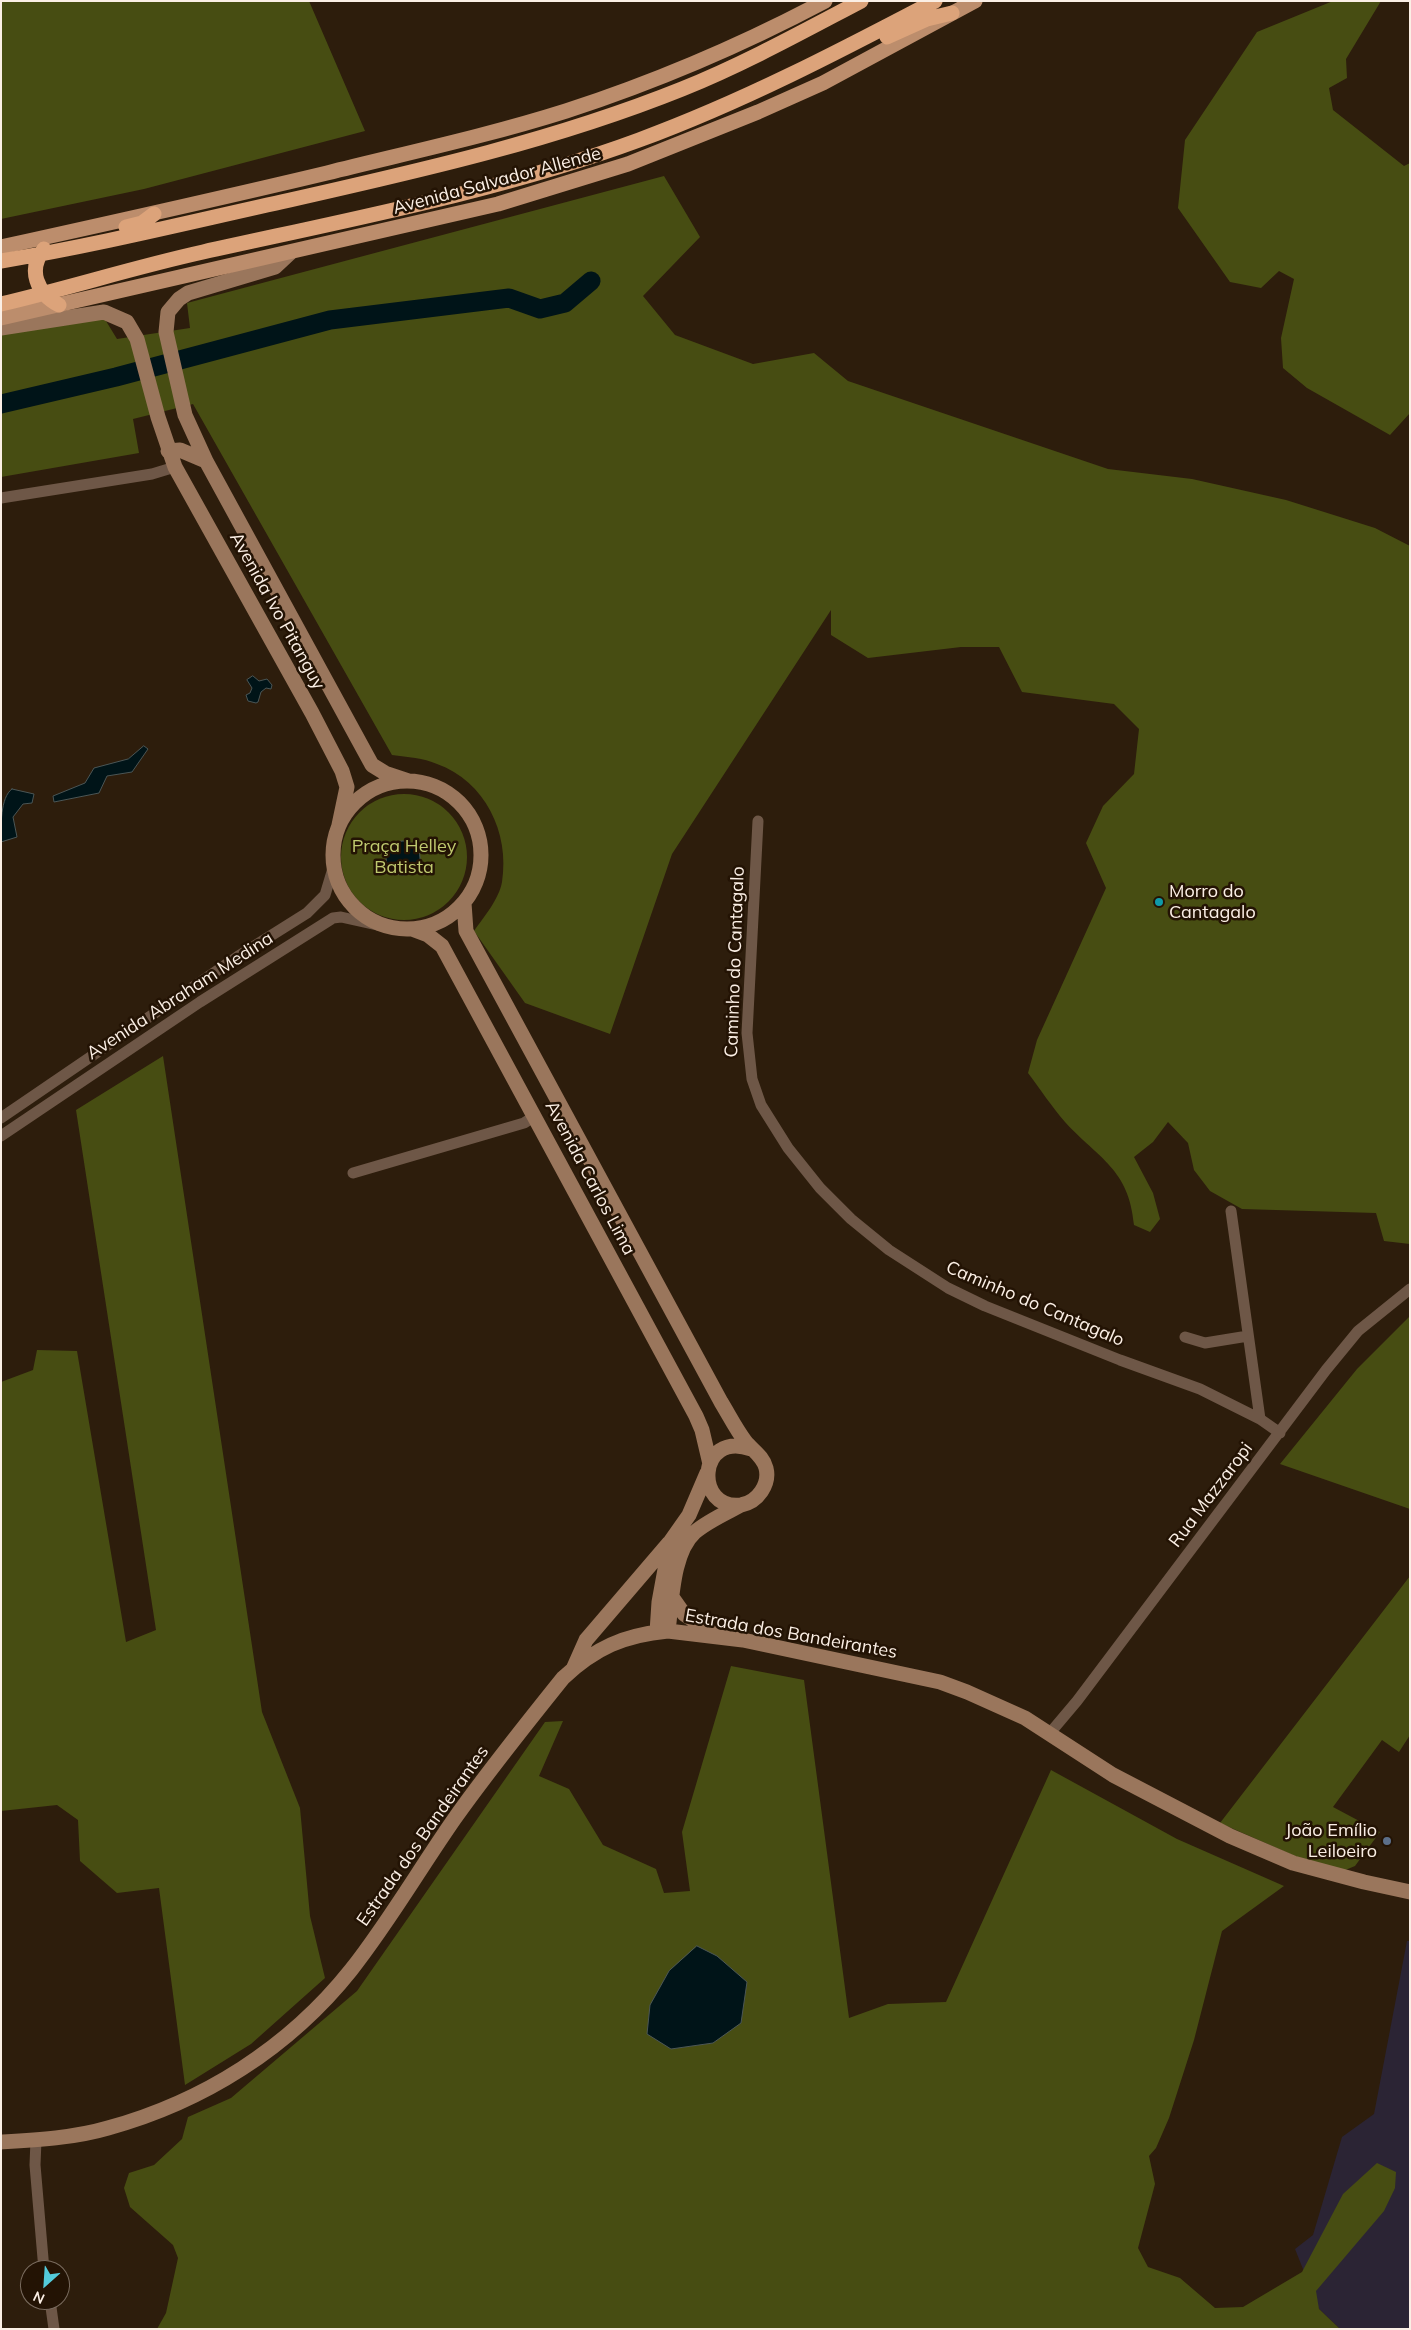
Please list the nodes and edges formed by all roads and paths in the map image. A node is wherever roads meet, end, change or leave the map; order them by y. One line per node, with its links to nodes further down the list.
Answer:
1 (825, 1): 9 (main road)
2 (841, 1): 7 (highway)
3 (861, 1): 7 (highway, Avenida Salvador Allende)
4 (935, 1): 8 (highway, Avenida Salvador Allende)
5 (975, 1): 6 (main road, Avenida Salvador Allende)
6 (952, 14): 8 (highway); 11 (main road, Avenida Salvador Allende)
7 (746, 61): 12 (highway, Avenida Salvador Allende)
8 (803, 71): 14 (highway, Avenida Salvador Allende)
9 (154, 214): 10 (main road); 12 (highway)
10 (1, 247)
11 (290, 253): 16 (main road, Avenida Salvador Allende); 20 (street, Avenida Ivo Pitanguy)
12 (39, 255): 13 (highway, Avenida Salvador Allende); 14 (highway)
13 (1, 261)
14 (43, 294): 15 (highway, Avenida Salvador Allende); 16 (highway)
15 (1, 304)
16 (59, 305): 17 (main road, Avenida Salvador Allende)
17 (1, 318)
18 (1, 328): 19 (street, Avenida Ivo Pitanguy)
19 (168, 451): 20 (street); 21 (street, Avenida Ivo Pitanguy)
20 (206, 462): 23 (street, Avenida Ivo Pitanguy)
21 (175, 467): 22 (street); 25 (street, Avenida Ivo Pitanguy)
22 (1, 498)
23 (409, 781): 25 (street); 27 (street)
24 (758, 821): 38 (street, Caminho do Cantagalo)
25 (339, 825): 26 (street)
26 (334, 865): 28 (street); 31 (street, Avenida Abraham Medina)
27 (464, 903): 29 (street); 40 (street, Avenida Carlos Lima)
28 (386, 927): 29 (street); 32 (street, Avenida Abraham Medina)
29 (412, 929): 30 (street, Avenida Carlos Lima)
30 (535, 1116): 33 (street); 41 (street, Avenida Carlos Lima)
31 (1, 1118)
32 (1, 1136)
33 (353, 1173)
34 (1231, 1211): 36 (street)
35 (1410, 1289): 39 (street, Rua Mazzaropi)
36 (1248, 1336): 37 (street); 38 (street)
37 (1185, 1337)
38 (1260, 1419): 39 (street, Caminho do Cantagalo)
39 (1280, 1433): 48 (street, Rua Mazzaropi)
40 (750, 1448): 41 (street); 42 (street, Avenida Carlos Lima)
41 (708, 1469): 42 (street, Avenida Carlos Lima); 43 (street)
42 (741, 1504): 44 (street, Avenida Carlos Lima)
43 (670, 1542): 45 (street); 47 (street)
44 (672, 1597): 45 (street, Avenida Carlos Lima); 46 (street)
45 (662, 1631): 46 (street, Estrada dos Bandeirantes); 47 (street, Estrada dos Bandeirantes)
46 (718, 1636): 48 (street, Estrada dos Bandeirantes)
47 (573, 1669): 50 (street, Estrada dos Bandeirantes)
48 (1050, 1733): 49 (street, Estrada dos Bandeirantes)
49 (1410, 1892)
50 (36, 2140): 51 (street, Estrada dos Bandeirantes); 52 (street)
51 (1, 2142)
52 (43, 2260)
53 (51, 2310): 54 (street)
54 (54, 2329)

